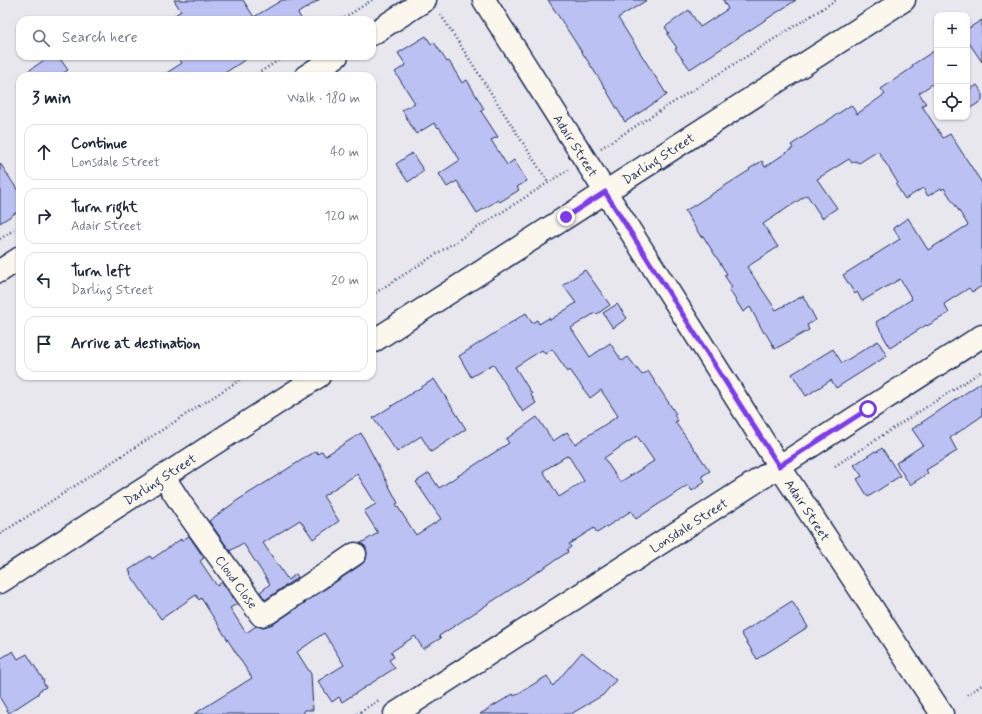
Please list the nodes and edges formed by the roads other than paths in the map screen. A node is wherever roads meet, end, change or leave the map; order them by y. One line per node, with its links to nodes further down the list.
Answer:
1 (425, 0): 4 (street)
2 (484, 0): 7 (street, Adair Street)
3 (904, 0): 7 (street, Darling Street)
4 (376, 31)
5 (331, 60): 6 (street)
6 (312, 72)
7 (605, 192): 11 (street, Darling Street); 13 (street, Adair Street)
8 (16, 261): 9 (street)
9 (0, 271)
10 (982, 336): 13 (street, Lonsdale Street)
11 (376, 339)
12 (313, 380): 14 (street, Darling Street)
13 (779, 466): 17 (street, Lonsdale Street); 18 (street, Adair Street)
14 (164, 476): 15 (street, Cloud Close); 16 (street, Darling Street)
15 (355, 554)
16 (0, 582)
17 (395, 714)
18 (942, 714)

